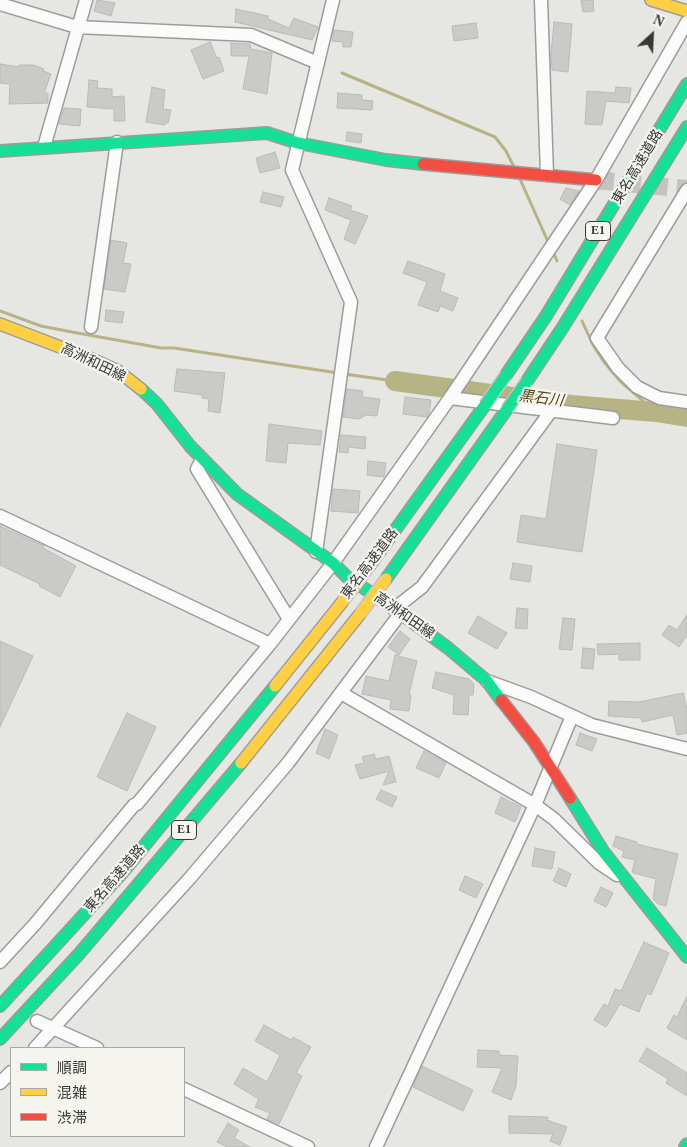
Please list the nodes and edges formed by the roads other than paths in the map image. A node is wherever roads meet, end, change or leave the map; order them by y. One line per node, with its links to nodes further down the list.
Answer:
1 (86, 0): 8 (street)
2 (333, 0): 9 (street)
3 (541, 0): 16 (street)
4 (651, 0): 6 (main road)
5 (0, 4): 8 (street)
6 (687, 11)
7 (687, 22): 17 (street)
8 (78, 27): 9 (street); 14 (street)
9 (318, 63): 13 (street)
10 (687, 84): 41 (main road, 東名高速道路 / E1, bridge)
11 (687, 127): 44 (main road, 東名高速道路 / E1, bridge)
12 (117, 142): 13 (main road); 14 (main road); 20 (street)
13 (298, 143): 16 (main road); 27 (street)
14 (44, 147): 15 (main road)
15 (0, 151)
16 (547, 175): 17 (main road)
17 (596, 180): 21 (street)
18 (687, 190): 22 (street)
19 (0, 324): 25 (main road, 高洲和田線)
20 (91, 327)
21 (451, 397): 23 (street); 28 (street)
22 (687, 402)
23 (551, 412): 24 (street); 29 (street)
24 (613, 418)
25 (202, 459): 27 (main road, 高洲和田線); 30 (street)
26 (0, 516): 31 (street)
27 (316, 552): 28 (main road, 高洲和田線)
28 (333, 563): 29 (main road, 高洲和田線); 30 (street)
29 (397, 612): 32 (main road, 高洲和田線); 33 (street)
30 (289, 619): 31 (street)
31 (270, 644): 40 (street)
32 (487, 681): 34 (street); 36 (main road, 高洲和田線)
33 (341, 693): 37 (street); 43 (street)
34 (572, 716): 35 (street); 36 (street)
35 (687, 749)
36 (551, 767): 37 (street); 38 (main road, 高洲和田線)
37 (535, 805): 38 (street); 52 (street)
38 (625, 880): 39 (main road, 高洲和田線)
39 (687, 957)
40 (0, 962)
41 (0, 1006)
42 (38, 1021): 43 (street)
43 (54, 1028): 45 (street); 46 (street)
44 (0, 1039)
45 (36, 1047)
46 (95, 1047)
47 (10, 1073): 48 (street)
48 (0, 1083)
49 (185, 1089): 51 (street)
50 (687, 1144): 53 (main road)
51 (308, 1147)
52 (376, 1147)
53 (685, 1147)

